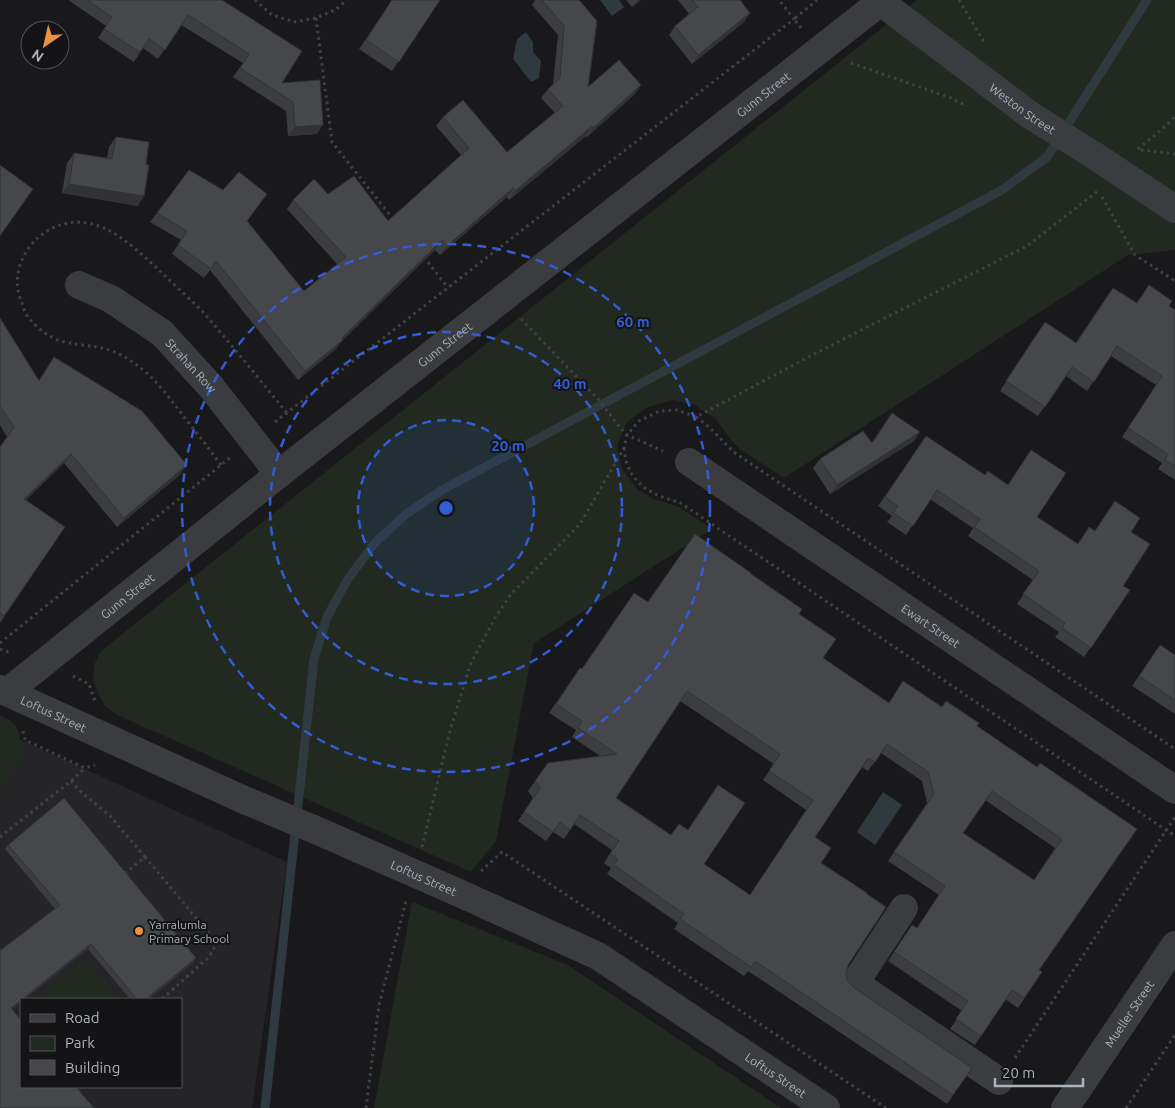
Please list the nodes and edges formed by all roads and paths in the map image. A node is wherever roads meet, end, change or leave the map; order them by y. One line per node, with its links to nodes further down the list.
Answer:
1 (254, 0): 6 (path)
2 (347, 0): 6 (path)
3 (779, 0): 7 (path)
4 (818, 0): 7 (path)
5 (880, 1): 8 (street, Gunn Street); 11 (street, Weston Street)
6 (316, 18): 13 (path)
7 (794, 19): 8 (path); 17 (path)
8 (818, 51): 9 (path); 18 (street, Gunn Street)
9 (969, 107)
10 (1175, 116): 11 (path)
11 (1121, 173): 12 (street, Weston Street)
12 (1175, 209)
13 (399, 226)
14 (424, 257): 17 (path)
15 (1175, 281): 20 (path)
16 (79, 286): 22 (street, Strahan Row)
17 (448, 288): 19 (path)
18 (502, 300): 21 (path); 26 (street, Gunn Street)
19 (287, 413): 22 (path); 25 (path)
20 (696, 417): 21 (path); 29 (path)
21 (627, 435): 23 (path); 24 (path)
22 (253, 440): 25 (path); 26 (street, Strahan Row)
23 (624, 448): 34 (path); 37 (path)
24 (689, 462): 32 (street, Ewart Street)
25 (221, 465): 27 (path)
26 (279, 474): 28 (street, Gunn Street)
27 (0, 643)
28 (3, 691): 47 (street, Loftus Street)
29 (1175, 749)
30 (84, 768): 31 (path)
31 (71, 781): 36 (path); 38 (path)
32 (1175, 790)
33 (1175, 817): 34 (path)
34 (1166, 830): 35 (path); 45 (path)
35 (1175, 836)
36 (0, 837)
37 (420, 854)
38 (145, 857): 39 (path); 43 (path)
39 (121, 876)
40 (407, 893): 46 (path)
41 (904, 908): 45 (street)
42 (1175, 945): 48 (street, Mueller Street)
43 (163, 998)
44 (1175, 1035): 49 (path)
45 (1000, 1081)
46 (366, 1108)
47 (826, 1108)
48 (1065, 1108)
49 (1126, 1108)

